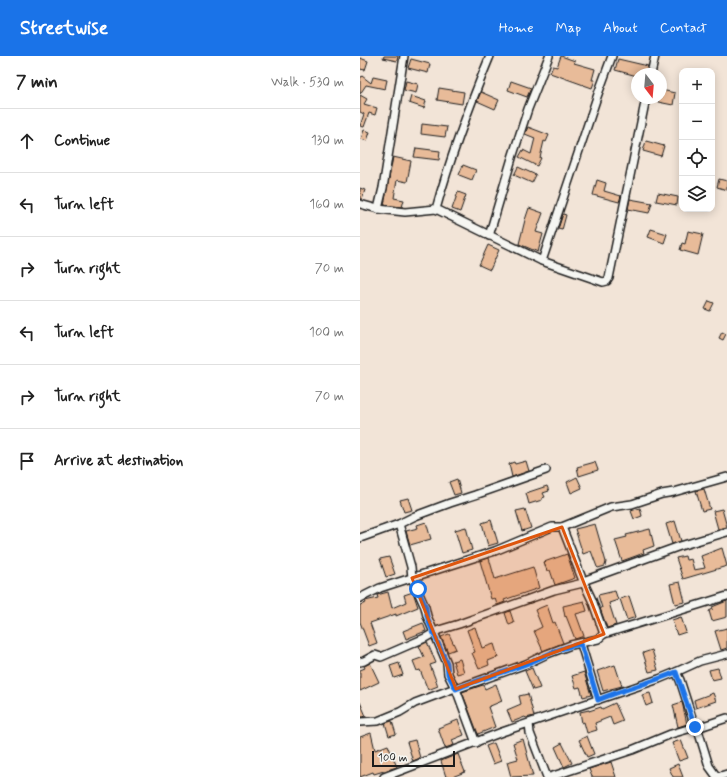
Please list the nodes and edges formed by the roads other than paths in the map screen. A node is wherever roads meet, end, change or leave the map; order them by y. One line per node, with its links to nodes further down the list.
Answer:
1 (404, 56): 9 (street)
2 (490, 56): 10 (street)
3 (549, 56): 11 (street)
4 (612, 56): 12 (street)
5 (655, 56): 6 (street)
6 (652, 68)
7 (645, 104): 12 (street)
8 (360, 204): 9 (street)
9 (378, 209): 10 (street)
10 (436, 209): 11 (street)
11 (489, 236): 12 (street)
12 (542, 261)
13 (546, 470): 15 (street)
14 (727, 477): 16 (street)
15 (399, 524): 18 (street); 19 (street)
16 (562, 526): 19 (street); 20 (street)
17 (727, 532): 20 (street)
18 (360, 538)
19 (412, 578): 22 (street); 23 (street)
20 (583, 582): 23 (street); 24 (street)
21 (727, 596): 24 (street)
22 (360, 598)
23 (434, 633): 27 (street); 29 (street)
24 (604, 634): 25 (street)
25 (581, 644): 29 (street); 30 (street)
26 (727, 654): 28 (street)
27 (360, 662)
28 (676, 672): 30 (street); 34 (street)
29 (456, 688): 32 (street); 35 (street)
30 (598, 700): 33 (street)
31 (727, 718): 34 (street)
32 (360, 722)
33 (529, 724): 35 (street); 38 (street)
34 (696, 727): 39 (street); 40 (street)
35 (476, 743): 37 (street)
36 (727, 774): 40 (street)
37 (384, 777)
38 (547, 777)
39 (550, 777)
40 (717, 777)

